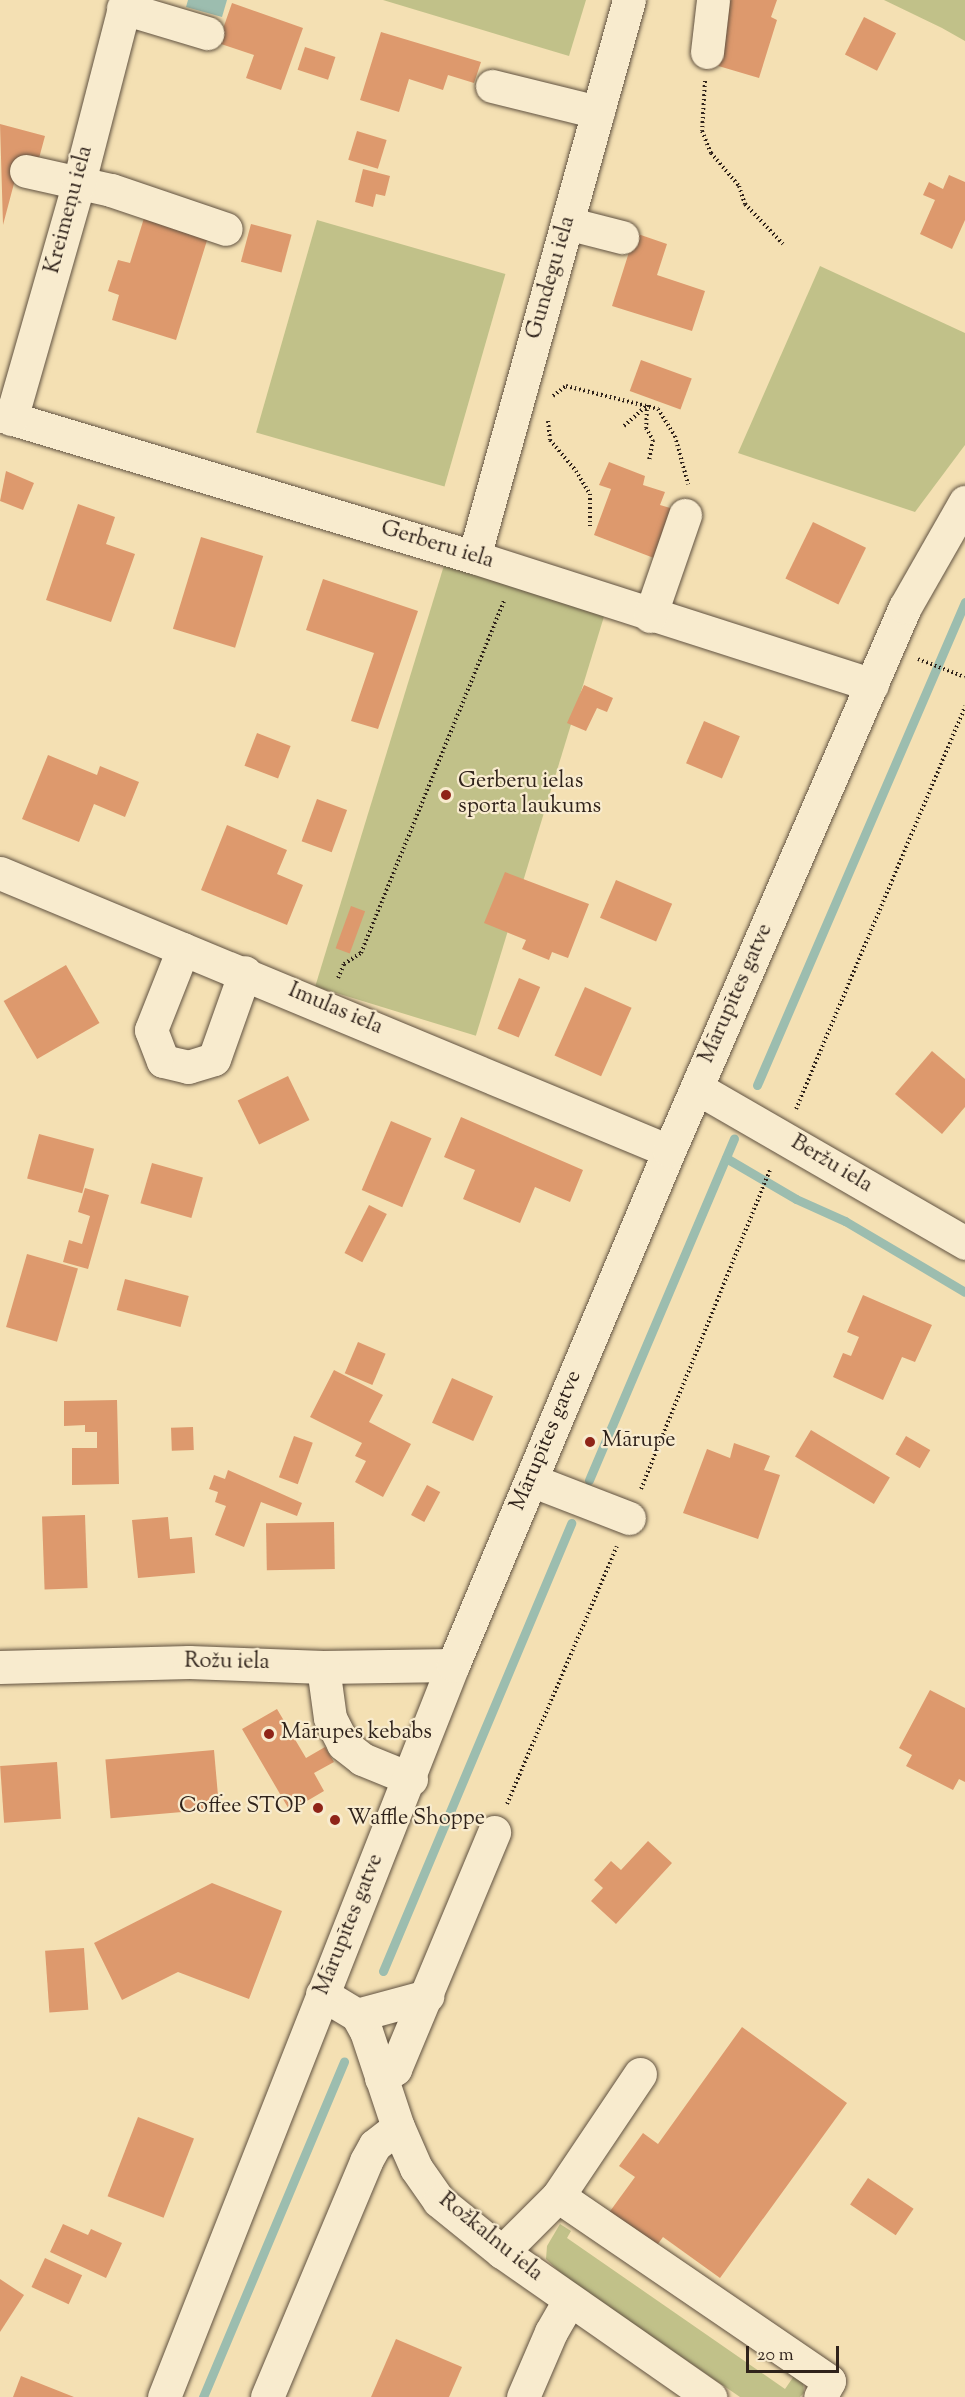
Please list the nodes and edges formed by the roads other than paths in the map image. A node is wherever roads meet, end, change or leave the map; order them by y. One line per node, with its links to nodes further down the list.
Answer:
1 (629, 0): 7 (street, Gundegu iela)
2 (713, 0): 5 (street)
3 (124, 4): 4 (street); 9 (street, Kreimeņu iela)
4 (207, 33)
5 (708, 52)
6 (492, 86): 7 (street)
7 (598, 112): 10 (street, Gundegu iela)
8 (26, 171): 9 (street)
9 (78, 186): 11 (street); 13 (street, Kreimeņu iela)
10 (567, 223): 12 (street); 16 (street, Gundegu iela)
11 (226, 229)
12 (622, 237)
13 (5, 417): 16 (street, Gerberu iela)
14 (965, 502): 18 (street, Mārupītes gatve)
15 (685, 515): 17 (street)
16 (474, 556): 17 (street, Gerberu iela)
17 (650, 616): 18 (street, Gerberu iela)
18 (872, 685): 22 (street, Mārupītes gatve)
19 (0, 873): 20 (street, Imulas iela)
20 (183, 949): 21 (street, Imulas iela); 21 (street)
21 (245, 972): 23 (street, Imulas iela)
22 (697, 1088): 23 (street, Mārupītes gatve); 24 (street, Beržu iela)
23 (669, 1151): 25 (street, Mārupītes gatve)
24 (965, 1243)
25 (531, 1480): 26 (street); 27 (street, Mārupītes gatve)
26 (629, 1518)
27 (453, 1665): 29 (street, Rožu iela); 30 (street, Mārupītes gatve)
28 (0, 1667): 29 (street, Rožu iela)
29 (323, 1667): 30 (street)
30 (411, 1779): 32 (street, Mārupītes gatve)
31 (494, 1832): 33 (street)
32 (322, 1994): 34 (street); 41 (street, Mārupītes gatve)
33 (427, 1996): 34 (street); 36 (street)
34 (357, 2015): 36 (street, Rožkalnu iela)
35 (640, 2074): 38 (street)
36 (381, 2078): 37 (street, Rožkalnu iela)
37 (398, 2127): 39 (street, Rožkalnu iela); 42 (street)
38 (558, 2196): 39 (street); 45 (street)
39 (502, 2252): 40 (street, Rožkalnu iela)
40 (569, 2301): 43 (street); 44 (street, Rožkalnu iela)
41 (164, 2397)
42 (267, 2397)
43 (523, 2397)
44 (710, 2397)
45 (820, 2397)

